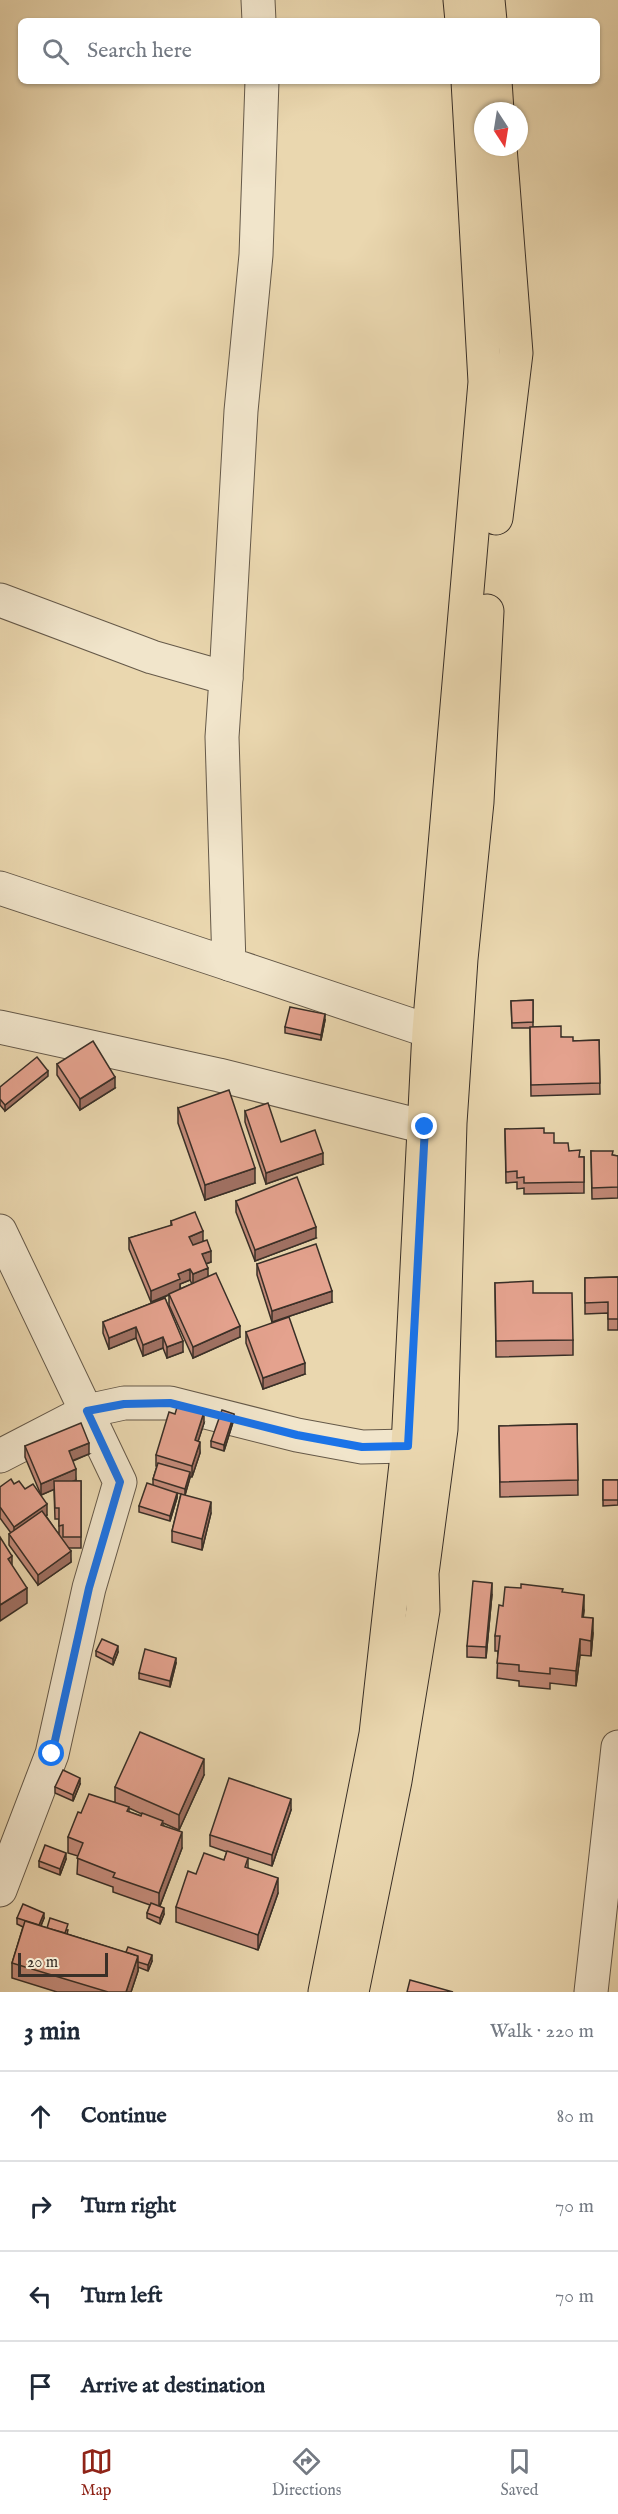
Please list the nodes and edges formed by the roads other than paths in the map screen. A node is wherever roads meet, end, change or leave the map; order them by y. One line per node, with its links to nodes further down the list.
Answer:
1 (258, 0): 4 (street)
2 (460, 0): 5 (main road)
3 (488, 0): 6 (main road)
4 (259, 18)
5 (462, 18)
6 (490, 18)
7 (262, 84): 13 (street)
8 (468, 84): 17 (main road)
9 (495, 84): 10 (main road)
10 (496, 102)
11 (501, 156): 27 (main road)
12 (0, 600): 13 (street)
13 (225, 678): 15 (street)
14 (0, 888): 15 (street)
15 (230, 964): 17 (street)
16 (0, 1027): 18 (street)
17 (429, 1031): 18 (main road)
18 (425, 1127): 21 (main road)
19 (0, 1231): 20 (street)
20 (87, 1411): 21 (street); 22 (street); 25 (street)
21 (408, 1446): 26 (main road)
22 (0, 1456)
23 (618, 1747): 24 (street)
24 (615, 1794): 28 (street)
25 (0, 1890)
26 (325, 1992)
27 (352, 1992)
28 (591, 1992)

